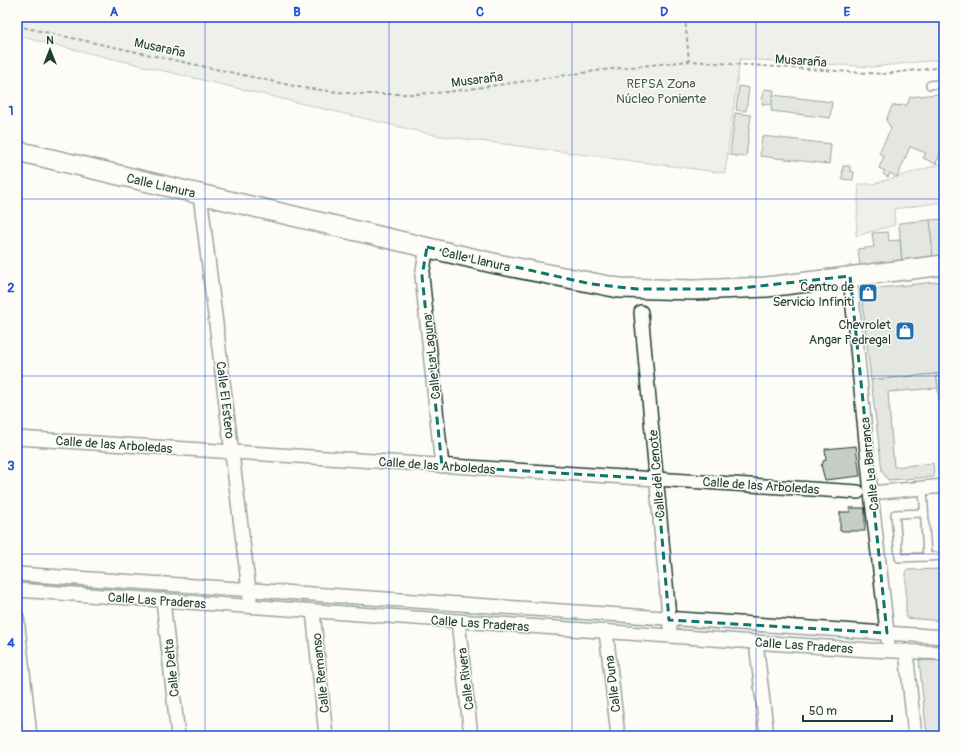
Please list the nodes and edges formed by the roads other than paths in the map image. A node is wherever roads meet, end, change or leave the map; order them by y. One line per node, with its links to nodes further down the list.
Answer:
1 (944, 83): 2 (lane)
2 (930, 85)
3 (17, 151): 4 (street, Calle Llanura)
4 (200, 194): 5 (street, Calle Llanura); 10 (street, Calle El Estero)
5 (427, 248): 7 (street, Calle Llanura); 11 (street, Calle La Laguna)
6 (944, 265): 7 (street, Calle Llanura)
7 (850, 276): 16 (street, Calle La Barranca)
8 (641, 312): 12 (street, Calle del Cenote)
9 (17, 438): 10 (street, Calle de las Arboledas)
10 (232, 451): 11 (street, Calle de las Arboledas); 22 (street, Calle El Estero)
11 (442, 466): 12 (street, Calle de las Arboledas)
12 (657, 478): 15 (street, Calle de las Arboledas); 27 (street, Calle del Cenote)
13 (944, 486): 14 (street)
14 (923, 488): 16 (street); 17 (lane)
15 (858, 492)
16 (871, 493): 30 (street, Calle La Barranca)
17 (924, 513): 19 (lane); 19 (lane)
18 (944, 556): 19 (lane)
19 (927, 557)
20 (17, 574): 22 (street, Calle Las Praderas)
21 (17, 590): 23 (street, Calle Las Praderas)
22 (249, 590): 24 (street, Calle El Estero); 27 (street, Calle Las Praderas)
23 (163, 600): 24 (street, Calle Las Praderas); 38 (street, Calle Delta)
24 (251, 607): 25 (street, Calle Las Praderas)
25 (313, 611): 28 (street, Calle Las Praderas); 39 (street, Calle Remanso)
26 (17, 617): 37 (street)
27 (669, 620): 30 (street, Calle Las Praderas); 31 (street, Calle del Cenote)
28 (458, 621): 29 (street, Calle Las Praderas); 40 (street, Calle Rivera)
29 (606, 631): 31 (street, Calle Las Praderas); 41 (street, Calle Duna)
30 (887, 633): 32 (street, Calle Las Praderas); 34 (street, Calle La Barranca)
31 (671, 636): 33 (street, Calle Las Praderas)
32 (944, 637)
33 (756, 642): 34 (street, Calle Las Praderas); 42 (street)
34 (890, 650): 35 (street, Calle Las Praderas)
35 (906, 651): 36 (street, Calle Las Praderas); 43 (street)
36 (944, 653)
37 (30, 736)
38 (178, 736)
39 (326, 736)
40 (471, 736)
41 (618, 736)
42 (767, 736)
43 (916, 736)

